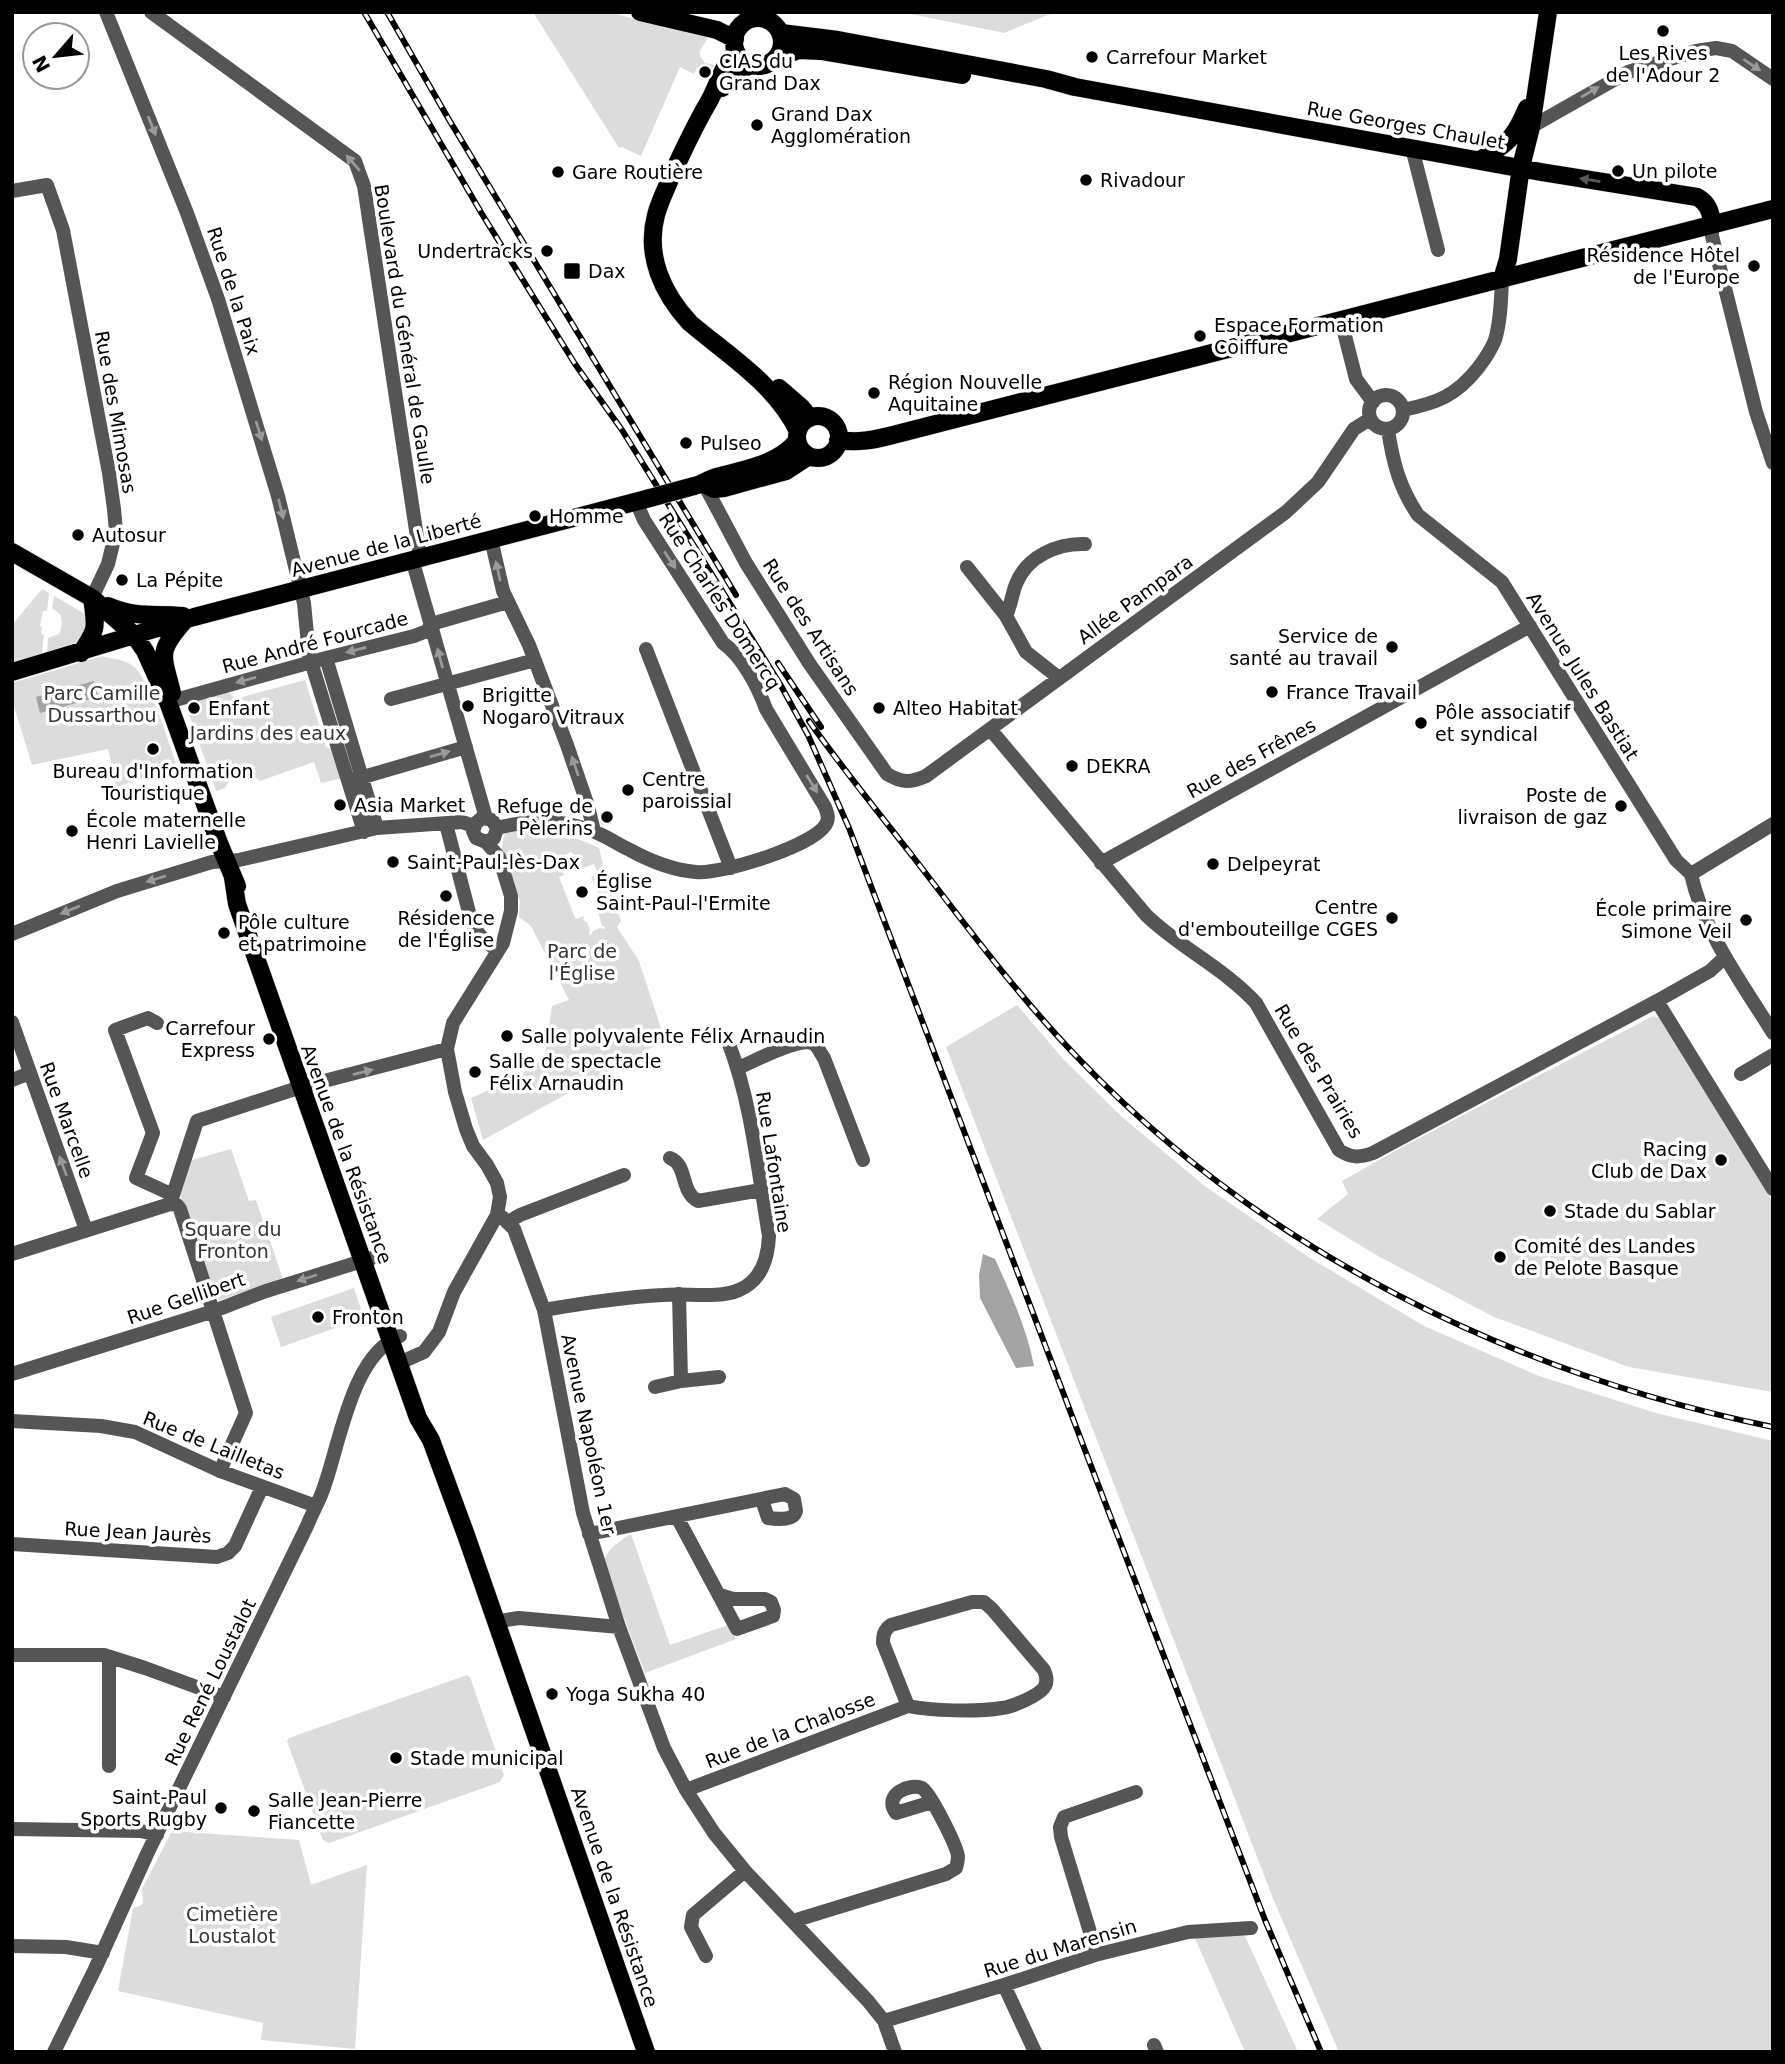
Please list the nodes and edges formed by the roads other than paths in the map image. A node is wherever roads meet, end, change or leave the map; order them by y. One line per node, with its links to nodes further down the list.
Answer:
1 (106, 12): 39 (street, Rue de la Paix, one-way to 39)
2 (151, 12): 37 (street, Boulevard du Général de Gaulle, one-way to 2)
3 (640, 12): 8 (main road)
4 (689, 12): 6 (main road)
5 (1548, 12): 13 (main road)
6 (744, 23): 7 (main road); 8 (main road)
7 (780, 33): 9 (main road); 12 (main road, Rue Georges Chaulet)
8 (735, 45): 10 (main road); 27 (main road)
9 (776, 58): 10 (main road); 12 (main road, Rue Georges Chaulet)
10 (751, 65): 27 (main road)
11 (1773, 79): 14 (street, one-way to 11)
12 (1075, 87): 15 (main road, Rue Georges Chaulet)
13 (1536, 89): 14 (main road); 16 (main road)
14 (1531, 127): 17 (main road)
15 (1412, 148): 16 (main road, Rue Georges Chaulet); 21 (street)
16 (1480, 160): 17 (main road, Rue Georges Chaulet)
17 (1521, 167): 20 (main road, Rue Georges Chaulet, one-way to 17); 22 (main road)
18 (12, 191): 40 (street, Rue des Mimosas)
19 (1773, 209): 20 (main road)
20 (1712, 224): 22 (main road); 31 (street)
21 (1438, 250)
22 (1502, 279): 23 (main road); 25 (street)
23 (1340, 320): 24 (street); 29 (main road)
24 (1373, 402): 25 (street); 26 (street)
25 (1404, 410): 28 (street)
26 (1370, 419): 28 (street); 52 (street, Allée Pampara)
27 (802, 430): 29 (main road); 30 (main road); 32 (main road)
28 (1388, 430): 45 (street, Avenue Jules Bastiat)
29 (838, 440): 30 (main road)
30 (809, 456): 32 (main road)
31 (1773, 463)
32 (704, 484): 33 (main road, Avenue de la Liberté, bridge); 59 (street, Rue des Artisans)
33 (643, 500): 34 (main road, Avenue de la Liberté); 67 (street, Rue Charles Domercq, one-way to 67)
34 (491, 539): 37 (main road, Avenue de la Liberté); 41 (street, one-way to 34)
35 (1085, 544): 42 (street)
36 (12, 552): 40 (main road)
37 (416, 558): 39 (main road, Avenue de la Liberté); 44 (street, Boulevard du Général de Gaulle)
38 (967, 567): 42 (street)
39 (300, 589): 43 (main road, Avenue de la Liberté); 49 (street, Rue de la Paix)
40 (92, 598): 43 (main road); 46 (main road, Avenue de la Résistance); 48 (main road)
41 (508, 602): 44 (street, Rue André Fourcade); 50 (street)
42 (1006, 616): 52 (street)
43 (189, 619): 46 (main road, Avenue de la Liberté); 55 (main road, Avenue de la Résistance)
44 (431, 625): 49 (street, Rue André Fourcade, one-way to 49); 53 (street, Boulevard du Général de Gaulle, one-way to 44)
45 (1531, 626): 66 (street, Rue des Frênes); 68 (street, Avenue Jules Bastiat)
46 (134, 635): 48 (main road, Avenue de la Liberté); 55 (main road, Avenue de la Résistance)
47 (646, 649): 67 (street)
48 (81, 653): 51 (main road, Avenue de la Liberté)
49 (319, 660): 55 (street, Rue André Fourcade, one-way to 55); 58 (street, Rue de la Paix)
50 (535, 660): 53 (street); 64 (street, one-way to 50)
51 (12, 672)
52 (1059, 678): 56 (street, Allée Pampara)
53 (447, 685): 54 (street); 57 (street, Boulevard du Général de Gaulle)
54 (391, 699)
55 (171, 704): 65 (main road, Avenue de la Résistance)
56 (989, 729): 59 (street, Allée Pampara); 66 (street, Rue des Prairies)
57 (466, 747): 58 (street, one-way to 57); 61 (street, Boulevard du Général de Gaulle)
58 (355, 780): 63 (street, Rue de la Paix)
59 (900, 782)
60 (446, 824): 61 (street); 63 (street); 70 (street)
61 (486, 824): 64 (street); 70 (street)
62 (1773, 824): 68 (street)
63 (370, 830): 65 (street)
64 (594, 831): 67 (street)
65 (226, 860): 69 (street, one-way to 69); 83 (main road, Avenue de la Résistance)
66 (1101, 863): 72 (street, Rue des Prairies)
67 (731, 868)
68 (1691, 874): 71 (street)
69 (12, 934)
70 (498, 951): 77 (street)
71 (1725, 957): 72 (street, Rue des Prairies); 75 (street)
72 (1657, 1001): 87 (street)
73 (12, 1022): 80 (street, Rue Marcelle)
74 (157, 1023): 89 (street)
75 (1773, 1033)
76 (729, 1044): 79 (street, Rue Lafontaine)
77 (447, 1049): 83 (street, one-way to 77); 90 (street, Avenue Napoléon 1er)
78 (1773, 1055): 81 (street)
79 (738, 1069): 85 (street); 88 (street, Rue Lafontaine)
80 (30, 1073): 82 (street); 91 (street, Rue Marcelle, one-way to 80)
81 (1741, 1074)
82 (12, 1080)
83 (306, 1086): 89 (street); 93 (main road, Avenue de la Résistance)
84 (670, 1158): 88 (street)
85 (863, 1160)
86 (624, 1175): 90 (street)
87 (1773, 1189)
88 (761, 1190): 94 (street, Rue Lafontaine)
89 (172, 1199): 91 (street); 96 (street)
90 (502, 1218): 95 (street, Avenue Napoléon 1er); 98 (street)
91 (86, 1230): 92 (street)
92 (12, 1254)
93 (368, 1259): 96 (street, Rue Gellibert, one-way to 96); 97 (main road, Avenue de la Résistance)
94 (678, 1294): 95 (street, Rue Lafontaine); 101 (street)
95 (544, 1310): 109 (street, Avenue Napoléon 1er)
96 (215, 1311): 99 (street, Rue Gellibert); 104 (street)
97 (395, 1338): 98 (main road, Avenue de la Résistance); 107 (street, Rue René Loustalot)
98 (403, 1361): 112 (main road, Avenue de la Résistance)
99 (12, 1374)
100 (719, 1377): 101 (street)
101 (681, 1381): 102 (street)
102 (655, 1387)
103 (12, 1421): 104 (street, Rue de Lailletas)
104 (220, 1471): 105 (street, Rue de Lailletas)
105 (262, 1487): 107 (street, Rue de Lailletas); 110 (street, Rue Jean Jaurès)
106 (762, 1500): 108 (street)
107 (316, 1506): 116 (street, Rue René Loustalot)
108 (677, 1517): 109 (street); 111 (street)
109 (589, 1534): 113 (street, Avenue Napoléon 1er)
110 (12, 1544)
111 (720, 1595)
112 (498, 1624): 113 (street); 134 (main road, Avenue de la Résistance)
113 (619, 1627): 119 (street, Avenue Napoléon 1er)
114 (12, 1655): 115 (street)
115 (109, 1657): 116 (street); 118 (street)
116 (224, 1698): 123 (street, Rue René Loustalot)
117 (908, 1706): 117 (street, Rue de la Chalosse); 119 (street, Rue de la Chalosse)
118 (109, 1766)
119 (686, 1790): 124 (street, Avenue Napoléon 1er)
120 (1136, 1792): 129 (street)
121 (932, 1802): 125 (street)
122 (12, 1829): 123 (street)
123 (157, 1835): 128 (street, Rue René Loustalot)
124 (745, 1871): 125 (street, Avenue Napoléon 1er); 130 (street)
125 (793, 1921): 132 (street, Avenue Napoléon 1er)
126 (1251, 1928): 129 (street, Rue du Marensin)
127 (12, 1946): 128 (street)
128 (103, 1952): 133 (street, Rue René Loustalot)
129 (1094, 1955): 131 (street, Rue du Marensin)
130 (706, 1956)
131 (1004, 1985): 132 (street, Rue du Marensin); 136 (street)
132 (884, 2021): 135 (street, Avenue Napoléon 1er)
133 (54, 2052)
134 (646, 2052)
135 (895, 2052)
136 (1035, 2052)

